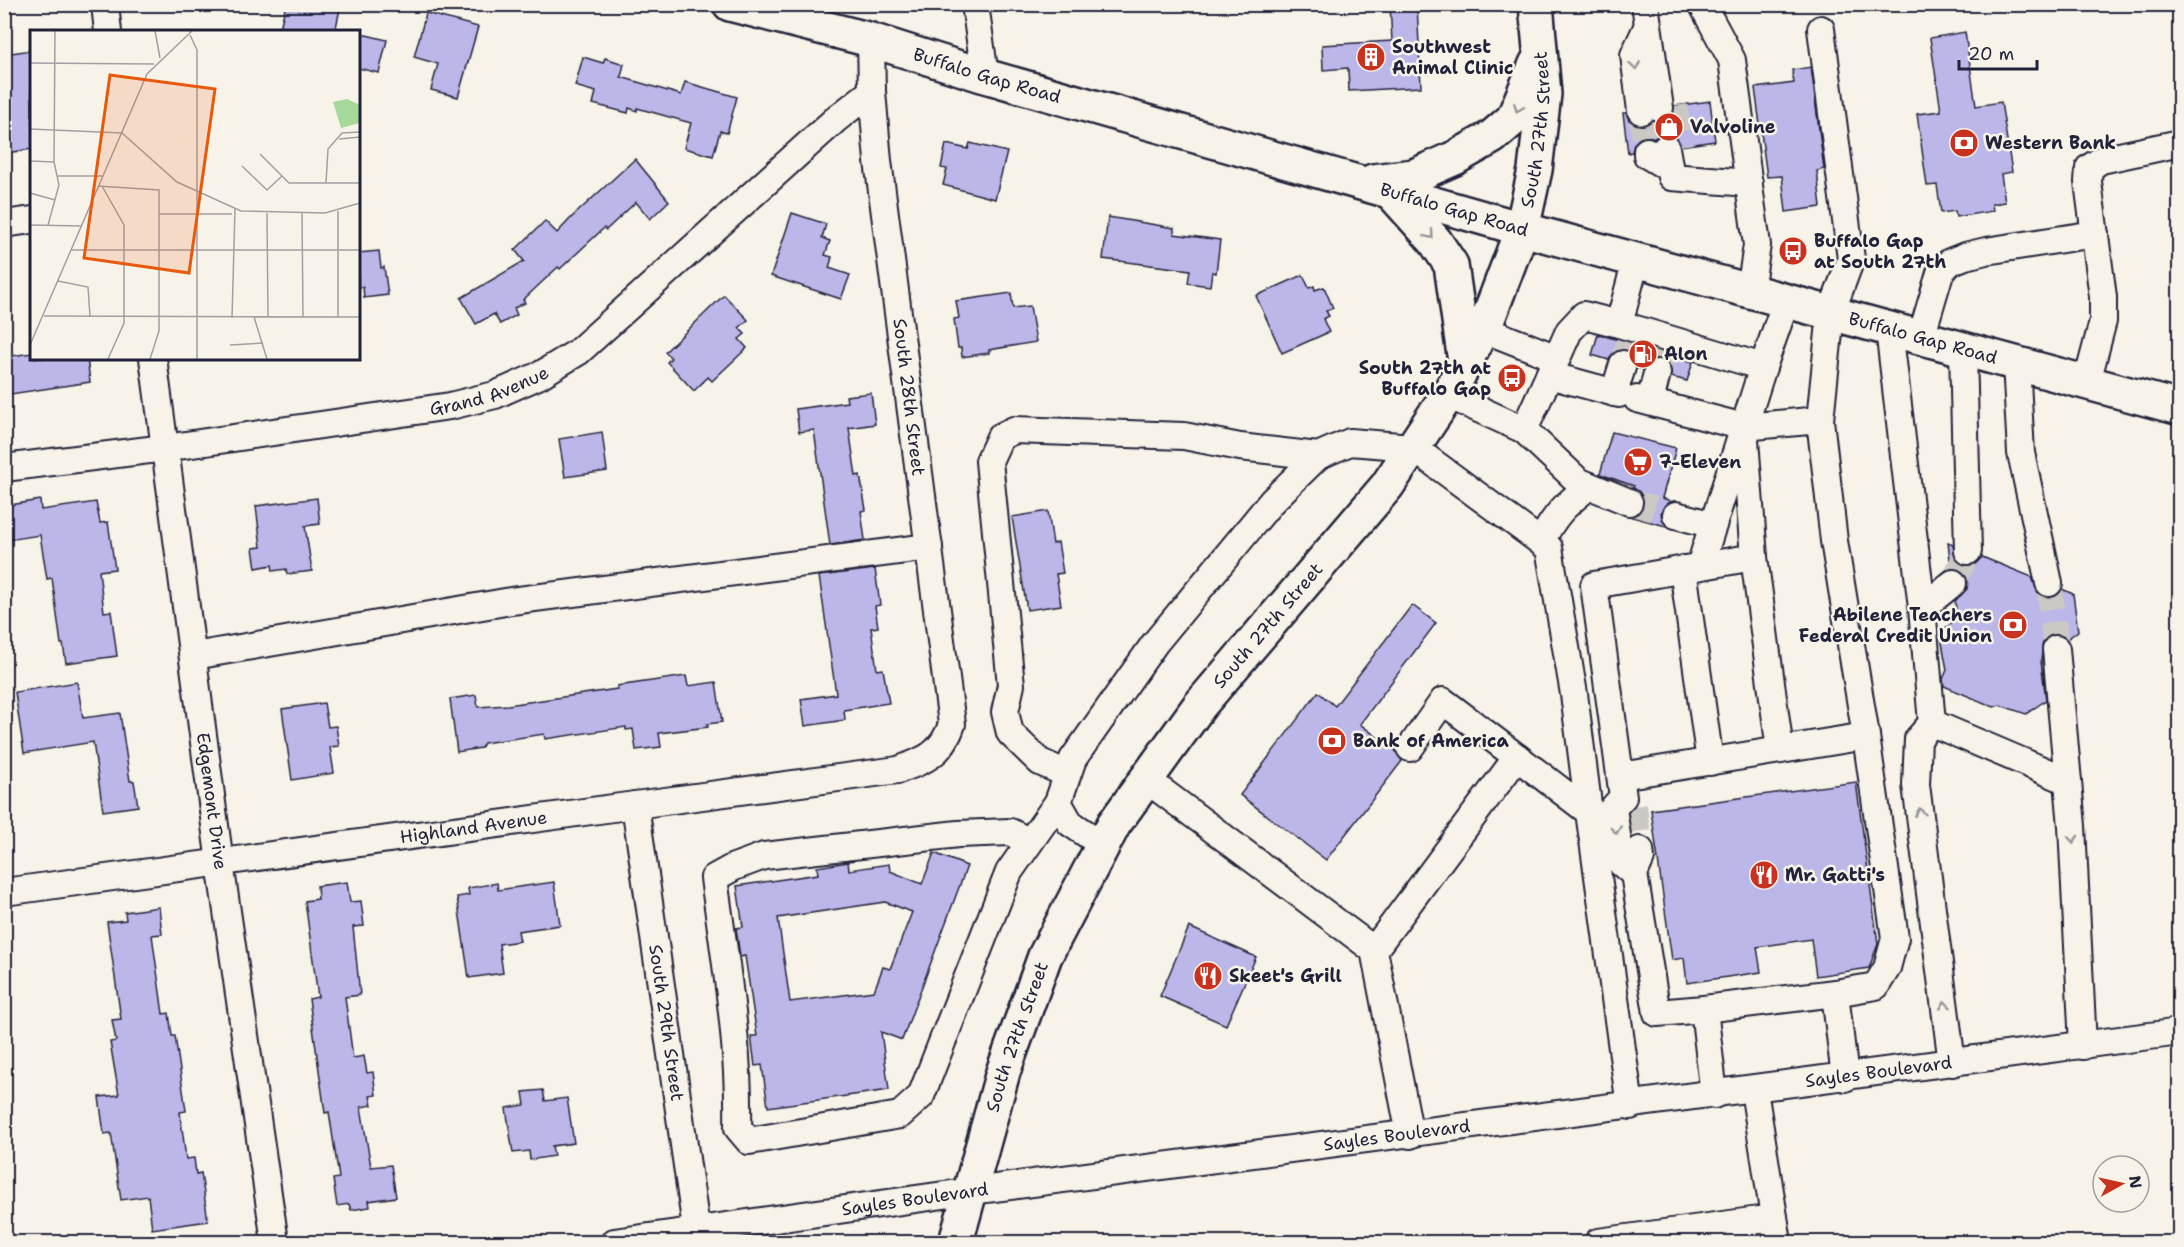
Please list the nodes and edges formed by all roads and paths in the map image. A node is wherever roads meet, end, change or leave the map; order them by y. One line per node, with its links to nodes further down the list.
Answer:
1 (105, 4): 8 (street)
2 (730, 4): 9 (main road, Buffalo Gap Road)
3 (975, 4): 11 (street)
4 (1536, 4): 10 (main road, South 27th Street)
5 (1702, 4): 16 (street)
6 (1647, 14): 13 (street, one-way to 13)
7 (1821, 29): 25 (street)
8 (108, 30)
9 (872, 40): 11 (main road, Buffalo Gap Road); 12 (street, South 28th Street)
10 (1540, 54): 17 (main road, one-way to 17); 20 (main road, South 27th Street)
11 (985, 76): 17 (main road, Buffalo Gap Road)
12 (872, 91): 46 (street, Grand Avenue); 54 (street, South 28th Street)
13 (1658, 108)
14 (2180, 143): 21 (street)
15 (1665, 153): 16 (street)
16 (1749, 183): 23 (street)
17 (1376, 187): 20 (main road, Buffalo Gap Road); 32 (main road, one-way to 32)
18 (30, 220): 19 (street)
19 (4, 224)
20 (1522, 229): 22 (main road, Buffalo Gap Road); 26 (main road, South 27th Street)
21 (2095, 234): 29 (street); 38 (street)
22 (1636, 260): 23 (main road, Buffalo Gap Road); 27 (street)
23 (1750, 291): 24 (main road, Buffalo Gap Road)
24 (1786, 301): 25 (main road, Buffalo Gap Road); 36 (street)
25 (1831, 313): 28 (main road, Buffalo Gap Road); 42 (street)
26 (1482, 329): 32 (main road, South 27th Street); 35 (street)
27 (1628, 329): 35 (street); 36 (street)
28 (1889, 329): 29 (main road, Buffalo Gap Road); 60 (street)
29 (1921, 337): 30 (main road, Buffalo Gap Road)
30 (1963, 349): 33 (main road, Buffalo Gap Road); 55 (street)
31 (153, 360): 46 (street, Edgemont Drive)
32 (1466, 363): 39 (main road, South 27th Street)
33 (2016, 363): 38 (main road, Buffalo Gap Road); 59 (street)
34 (1623, 364): 40 (street)
35 (1553, 367): 40 (street); 44 (street)
36 (1763, 368): 43 (street)
37 (1657, 373): 40 (street)
38 (2087, 382): 41 (main road, Buffalo Gap Road)
39 (1448, 395): 44 (street); 45 (main road, South 27th Street)
40 (1630, 397): 43 (street)
41 (2180, 408)
42 (1820, 420): 43 (street); 64 (street)
43 (1744, 427): 52 (street); 56 (street)
44 (1524, 430): 49 (street)
45 (1412, 447): 47 (street); 53 (street); 71 (main road, South 27th Street)
46 (165, 448): 48 (street, Grand Avenue); 62 (street, Edgemont Drive)
47 (1318, 456): 70 (street); 70 (street)
48 (4, 468)
49 (1589, 486): 50 (street); 53 (street)
50 (1629, 502)
51 (1676, 515): 52 (street)
52 (1713, 525): 57 (street)
53 (1541, 542): 76 (street)
54 (929, 547): 62 (street); 66 (street, South 28th Street)
55 (1968, 551)
56 (1754, 557): 57 (street); 67 (street)
57 (1691, 567): 69 (street); 73 (street)
58 (1953, 583): 60 (street)
59 (2049, 584)
60 (1922, 608): 63 (street)
61 (2056, 649): 72 (street)
62 (194, 656): 79 (street, Edgemont Drive)
63 (1932, 723): 72 (street); 86 (street, one-way to 63)
64 (1866, 736): 67 (street); 82 (street)
65 (1410, 748): 68 (street)
66 (938, 750): 75 (street, Highland Avenue)
67 (1780, 750): 69 (street)
68 (1516, 757): 76 (street); 81 (street)
69 (1710, 762): 73 (street)
70 (1067, 774): 74 (street)
71 (1148, 780): 78 (main road, South 27th Street); 81 (street)
72 (2068, 781): 85 (street, one-way to 85)
73 (1626, 793): 83 (street, one-way to 83)
74 (1058, 802): 77 (street); 78 (street)
75 (635, 805): 79 (street, Highland Avenue); 94 (street, South 29th Street)
76 (1589, 812): 90 (street)
77 (1030, 842): 77 (street)
78 (1103, 845): 92 (main road, South 27th Street)
79 (220, 862): 80 (street, Highland Avenue); 95 (street, Edgemont Drive)
80 (4, 892)
81 (1374, 950): 91 (street)
82 (1835, 993): 83 (street); 87 (street)
83 (1704, 1009): 89 (street)
84 (2180, 1032): 85 (street, Sayles Boulevard)
85 (2083, 1046): 86 (street, Sayles Boulevard)
86 (1952, 1063): 87 (street, Sayles Boulevard)
87 (1845, 1078): 88 (street, Sayles Boulevard)
88 (1754, 1090): 89 (street, Sayles Boulevard); 93 (street)
89 (1714, 1095): 90 (street, Sayles Boulevard)
90 (1630, 1106): 91 (street, Sayles Boulevard)
91 (1410, 1135): 92 (street, Sayles Boulevard)
92 (972, 1191): 94 (street, Sayles Boulevard); 97 (main road, South 27th Street)
93 (1776, 1230): 98 (street)
94 (698, 1237): 96 (street, Sayles Boulevard)
95 (275, 1242)
96 (614, 1242)
97 (956, 1242)
98 (1598, 1242)

